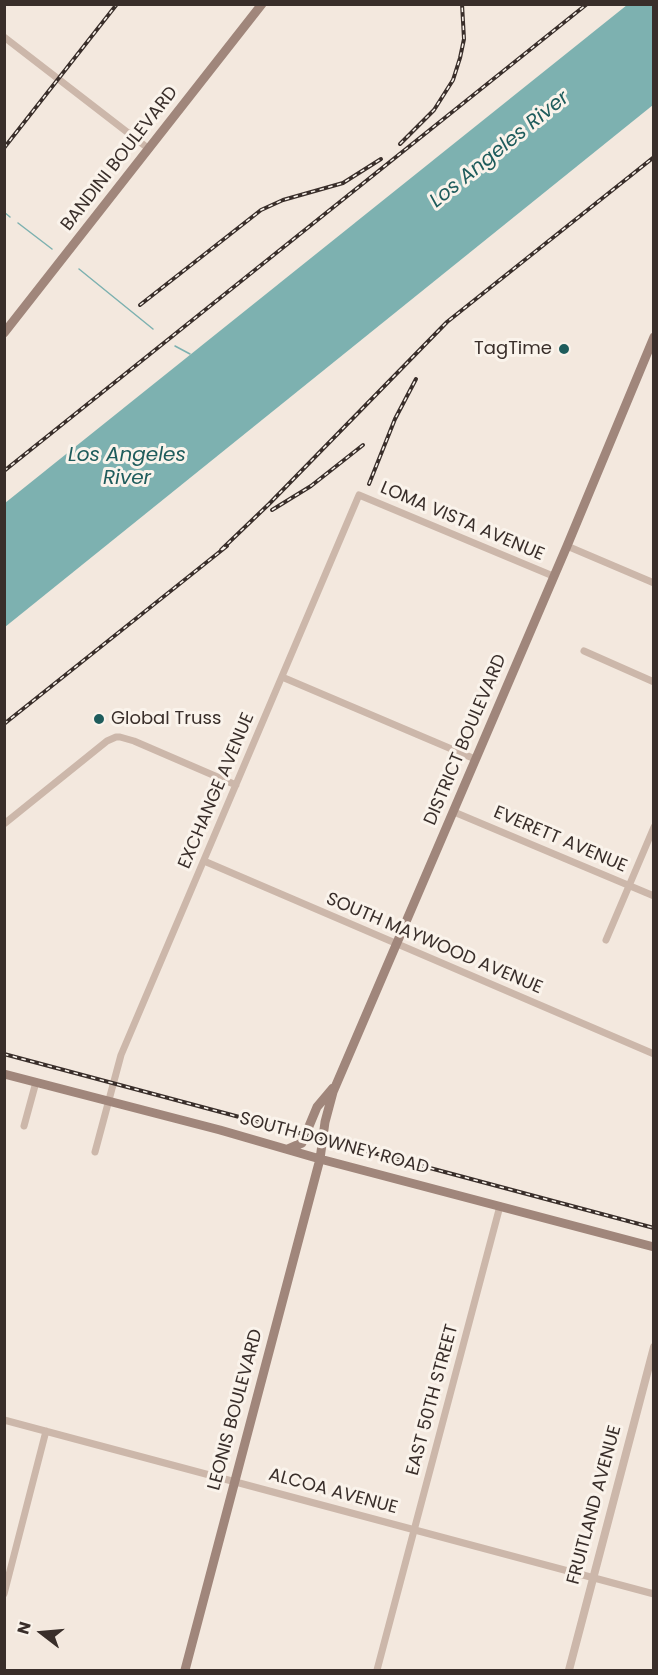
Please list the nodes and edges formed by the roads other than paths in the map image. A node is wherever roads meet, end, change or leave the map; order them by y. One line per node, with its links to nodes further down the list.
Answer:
1 (262, 4): 3 (main road, BANDINI BOULEVARD)
2 (4, 37): 3 (street)
3 (149, 149): 4 (main road, BANDINI BOULEVARD)
4 (4, 333)
5 (654, 337): 7 (main road, DISTRICT BOULEVARD)
6 (359, 495): 8 (street, LOMA VISTA AVENUE); 11 (street, EXCHANGE AVENUE)
7 (567, 546): 8 (main road, DISTRICT BOULEVARD); 9 (street, LOMA VISTA AVENUE)
8 (553, 576): 13 (main road, DISTRICT BOULEVARD)
9 (654, 583)
10 (584, 651): 12 (street)
11 (282, 677): 13 (street); 14 (street, EXCHANGE AVENUE)
12 (654, 682)
13 (475, 759): 15 (main road, DISTRICT BOULEVARD)
14 (236, 785): 16 (street); 18 (street, EXCHANGE AVENUE)
15 (454, 812): 19 (street, EVERETT AVENUE); 22 (main road, DISTRICT BOULEVARD)
16 (4, 824)
17 (654, 827): 19 (street)
18 (204, 861): 22 (street, SOUTH MAYWOOD AVENUE); 27 (street, EXCHANGE AVENUE)
19 (629, 885): 20 (street, EVERETT AVENUE); 21 (street)
20 (654, 896)
21 (606, 940)
22 (397, 944): 23 (street, SOUTH MAYWOOD AVENUE); 26 (main road, DISTRICT BOULEVARD)
23 (654, 1054)
24 (4, 1074): 25 (main road, SOUTH DOWNEY ROAD)
25 (36, 1082): 27 (main road, SOUTH DOWNEY ROAD); 28 (street)
26 (337, 1084): 29 (main road); 31 (main road, DISTRICT BOULEVARD)
27 (108, 1102): 29 (main road, SOUTH DOWNEY ROAD); 30 (street, EXCHANGE AVENUE)
28 (24, 1126)
29 (287, 1149): 31 (main road, SOUTH DOWNEY ROAD)
30 (95, 1152)
31 (320, 1159): 32 (main road, SOUTH DOWNEY ROAD); 37 (main road, LEONIS BOULEVARD)
32 (500, 1206): 33 (main road, SOUTH DOWNEY ROAD); 38 (street, EAST 50TH STREET)
33 (654, 1247)
34 (654, 1347): 39 (street, FRUITLAND AVENUE)
35 (4, 1420): 36 (street, ALCOA AVENUE)
36 (46, 1431): 37 (street, ALCOA AVENUE); 40 (street)
37 (235, 1481): 38 (street, ALCOA AVENUE); 42 (main road, LEONIS BOULEVARD)
38 (414, 1530): 39 (street, ALCOA AVENUE); 43 (street, EAST 50TH STREET)
39 (593, 1578): 41 (street, ALCOA AVENUE); 44 (street, FRUITLAND AVENUE)
40 (4, 1594)
41 (654, 1594)
42 (184, 1671)
43 (376, 1671)
44 (569, 1671)

